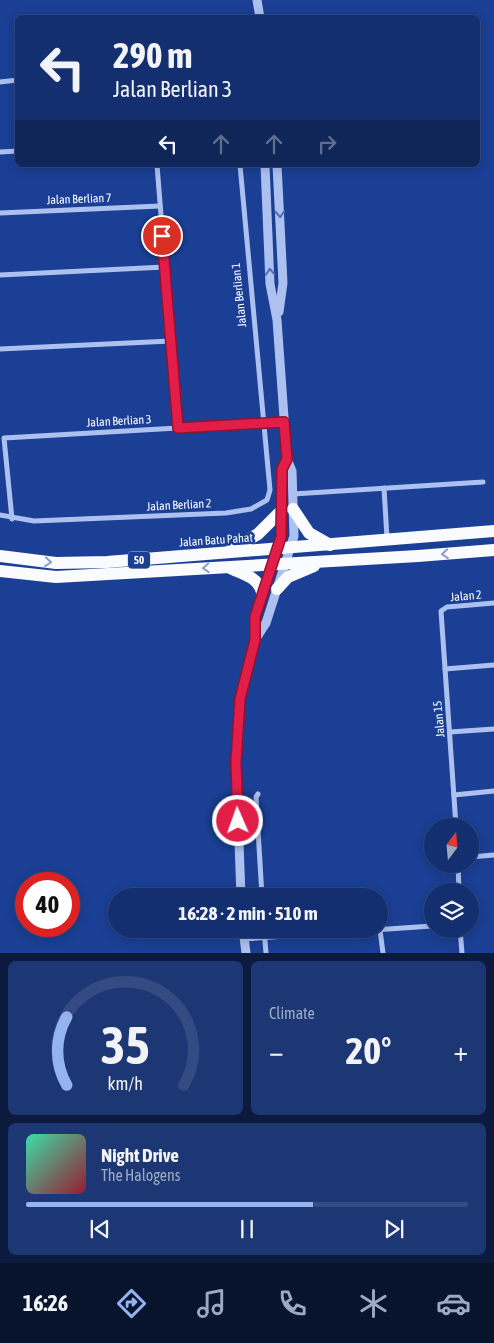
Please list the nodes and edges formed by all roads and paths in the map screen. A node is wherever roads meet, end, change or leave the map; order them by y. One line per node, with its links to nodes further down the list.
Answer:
1 (257, 0): 2 (street)
2 (260, 15)
3 (15, 80): 4 (street)
4 (0, 82)
5 (15, 151): 6 (street)
6 (0, 152)
7 (156, 167): 11 (street)
8 (240, 167): 19 (street, Jalan Berlian 1)
9 (265, 167): 15 (street, one-way to 9)
10 (277, 167): 15 (street, one-way to 15)
11 (160, 206): 12 (street, Jalan Berlian 7); 13 (street)
12 (0, 212)
13 (165, 267): 14 (street); 16 (street)
14 (0, 275)
15 (277, 320): 18 (street)
16 (171, 341): 17 (street); 20 (street)
17 (0, 349)
18 (284, 422): 19 (street, Jalan Berlian 3); 21 (street)
19 (264, 423): 20 (street, Jalan Berlian 3); 27 (street, Jalan Berlian 2)
20 (178, 428): 27 (street, Jalan Berlian 3)
21 (287, 459): 24 (street); 25 (street)
22 (483, 482): 23 (street)
23 (384, 488): 24 (street); 29 (street)
24 (293, 494): 25 (street)
25 (288, 509): 30 (highway); 31 (street); 31 (street); 33 (highway)
26 (0, 516): 27 (street, Jalan Berlian 2)
27 (12, 519)
28 (494, 531): 29 (highway, Jalan Batu Pahat / 50)
29 (388, 540): 30 (highway, Jalan Batu Pahat / 50)
30 (330, 545): 31 (highway, Jalan Batu Pahat / 50)
31 (284, 548): 33 (highway, Jalan Batu Pahat / 50); 36 (street); 37 (street)
32 (494, 550): 35 (highway, 50, one-way to 35)
33 (226, 553): 34 (highway, Jalan Batu Pahat / 50, one-way to 33)
34 (0, 556)
35 (328, 560): 37 (highway, 50); 40 (highway)
36 (272, 564): 37 (highway, 50); 38 (highway, 50); 41 (street)
37 (286, 564): 40 (street)
38 (227, 567): 39 (highway, 50, one-way to 39); 41 (highway)
39 (0, 571)
40 (277, 589): 44 (street)
41 (262, 592): 44 (street)
42 (494, 603): 43 (street, Jalan 2)
43 (441, 611): 46 (street, Jalan 15)
44 (255, 640): 54 (street)
45 (494, 664): 46 (street)
46 (445, 669): 48 (street, Jalan 15)
47 (494, 728): 48 (street)
48 (450, 732): 51 (street, Jalan 15)
49 (494, 791): 51 (street)
50 (258, 794): 53 (street)
51 (454, 795): 52 (street, Jalan 15)
52 (455, 818)
53 (257, 820): 54 (street); 58 (street)
54 (238, 821): 57 (street)
55 (494, 855): 56 (street)
56 (479, 856)
57 (241, 888)
58 (261, 888)
59 (424, 927): 60 (street)
60 (388, 929)
61 (265, 938): 64 (street); 66 (street)
62 (381, 938): 67 (street)
63 (461, 938): 68 (street)
64 (244, 940): 65 (street)
65 (246, 953)
66 (266, 953)
67 (383, 953)
68 (462, 953)

